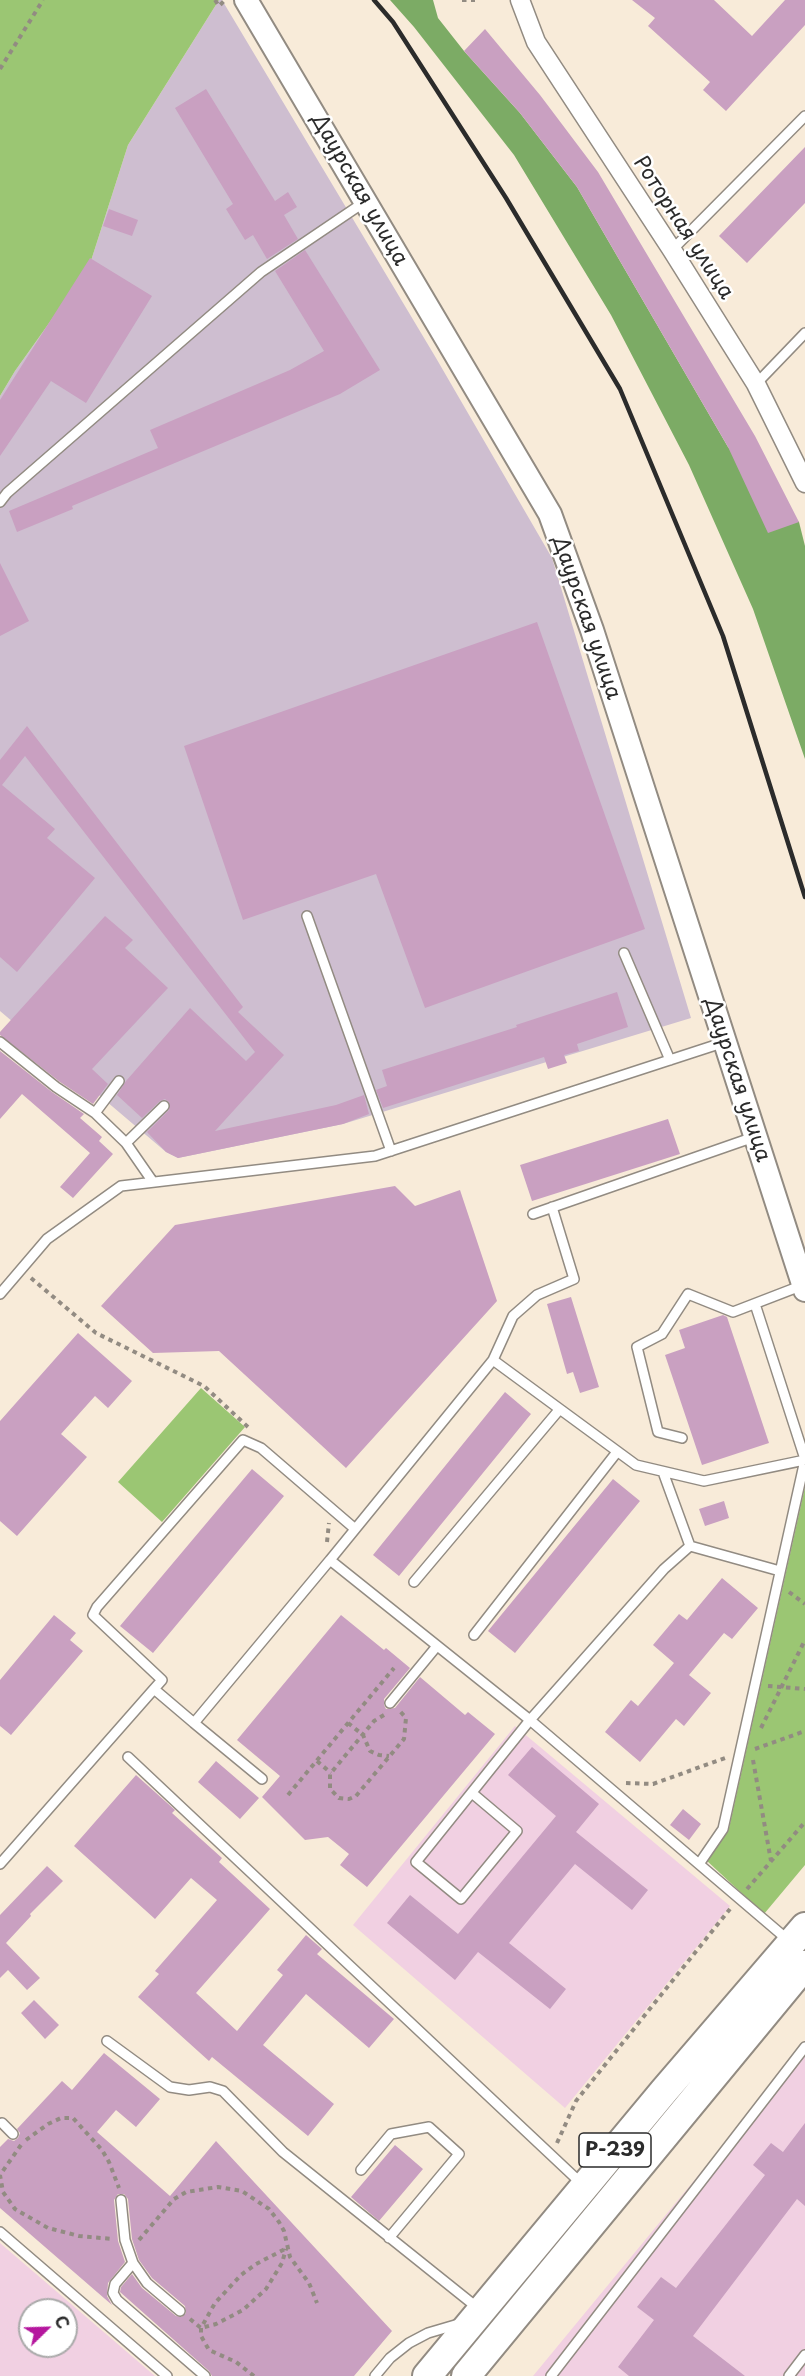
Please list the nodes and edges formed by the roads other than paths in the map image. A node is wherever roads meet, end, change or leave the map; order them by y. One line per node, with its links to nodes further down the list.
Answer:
1 (246, 0): 4 (street, Даурская улица)
2 (520, 0): 5 (street, Роторная улица)
3 (805, 116): 5 (lane)
4 (366, 201): 9 (lane); 13 (street, Даурская улица)
5 (672, 250): 7 (street, Роторная улица)
6 (805, 333): 7 (lane)
7 (756, 384): 8 (street, Роторная улица)
8 (805, 483)
9 (0, 502)
10 (308, 916): 20 (lane)
11 (624, 953): 14 (lane)
12 (0, 1042): 17 (lane)
13 (725, 1042): 14 (lane); 18 (street, Даурская улица)
14 (669, 1060): 20 (lane)
15 (119, 1081): 17 (lane)
16 (164, 1106): 19 (lane)
17 (95, 1113): 19 (lane)
18 (754, 1137): 22 (lane); 24 (street, Даурская улица)
19 (126, 1143): 21 (lane)
20 (391, 1151): 21 (lane)
21 (153, 1182): 25 (lane)
22 (552, 1207): 23 (lane); 27 (lane)
23 (533, 1214)
24 (804, 1287): 26 (lane)
25 (0, 1294)
26 (755, 1304): 29 (lane); 31 (lane)
27 (492, 1360): 28 (lane); 33 (lane)
28 (560, 1410): 30 (lane); 37 (lane)
29 (682, 1438)
30 (616, 1452): 32 (lane); 38 (lane)
31 (805, 1460): 32 (lane); 36 (lane)
32 (663, 1472): 34 (lane)
33 (354, 1528): 35 (lane); 40 (lane)
34 (690, 1546): 36 (lane); 42 (lane)
35 (330, 1560): 39 (lane); 43 (lane)
36 (780, 1571): 48 (lane)
37 (414, 1582)
38 (474, 1635)
39 (437, 1646): 41 (lane); 42 (lane)
40 (154, 1689): 43 (lane); 47 (lane)
41 (390, 1703)
42 (530, 1720): 46 (lane); 48 (lane)
43 (194, 1723): 45 (lane)
44 (128, 1757): 55 (lane)
45 (262, 1779)
46 (472, 1793): 46 (lane)
47 (0, 1864)
48 (699, 1864): 49 (lane)
49 (800, 1945): 55 (main road, Р-239); 67 (main road, Р-239)
50 (107, 2041): 58 (lane)
51 (805, 2048): 68 (lane)
52 (3, 2122): 53 (lane)
53 (13, 2134)
54 (361, 2170): 58 (lane)
55 (584, 2187): 61 (main road, Р-239)
56 (121, 2200): 59 (lane)
57 (0, 2232): 63 (lane)
58 (389, 2238): 61 (lane)
59 (133, 2263): 60 (lane); 64 (lane)
60 (180, 2311)
61 (477, 2316): 65 (lane); 66 (main road, Р-239)
62 (805, 2355): 69 (lane)
63 (166, 2376)
64 (205, 2376)
65 (375, 2376)
66 (427, 2376)
67 (466, 2376)
68 (551, 2376)
69 (789, 2376)

